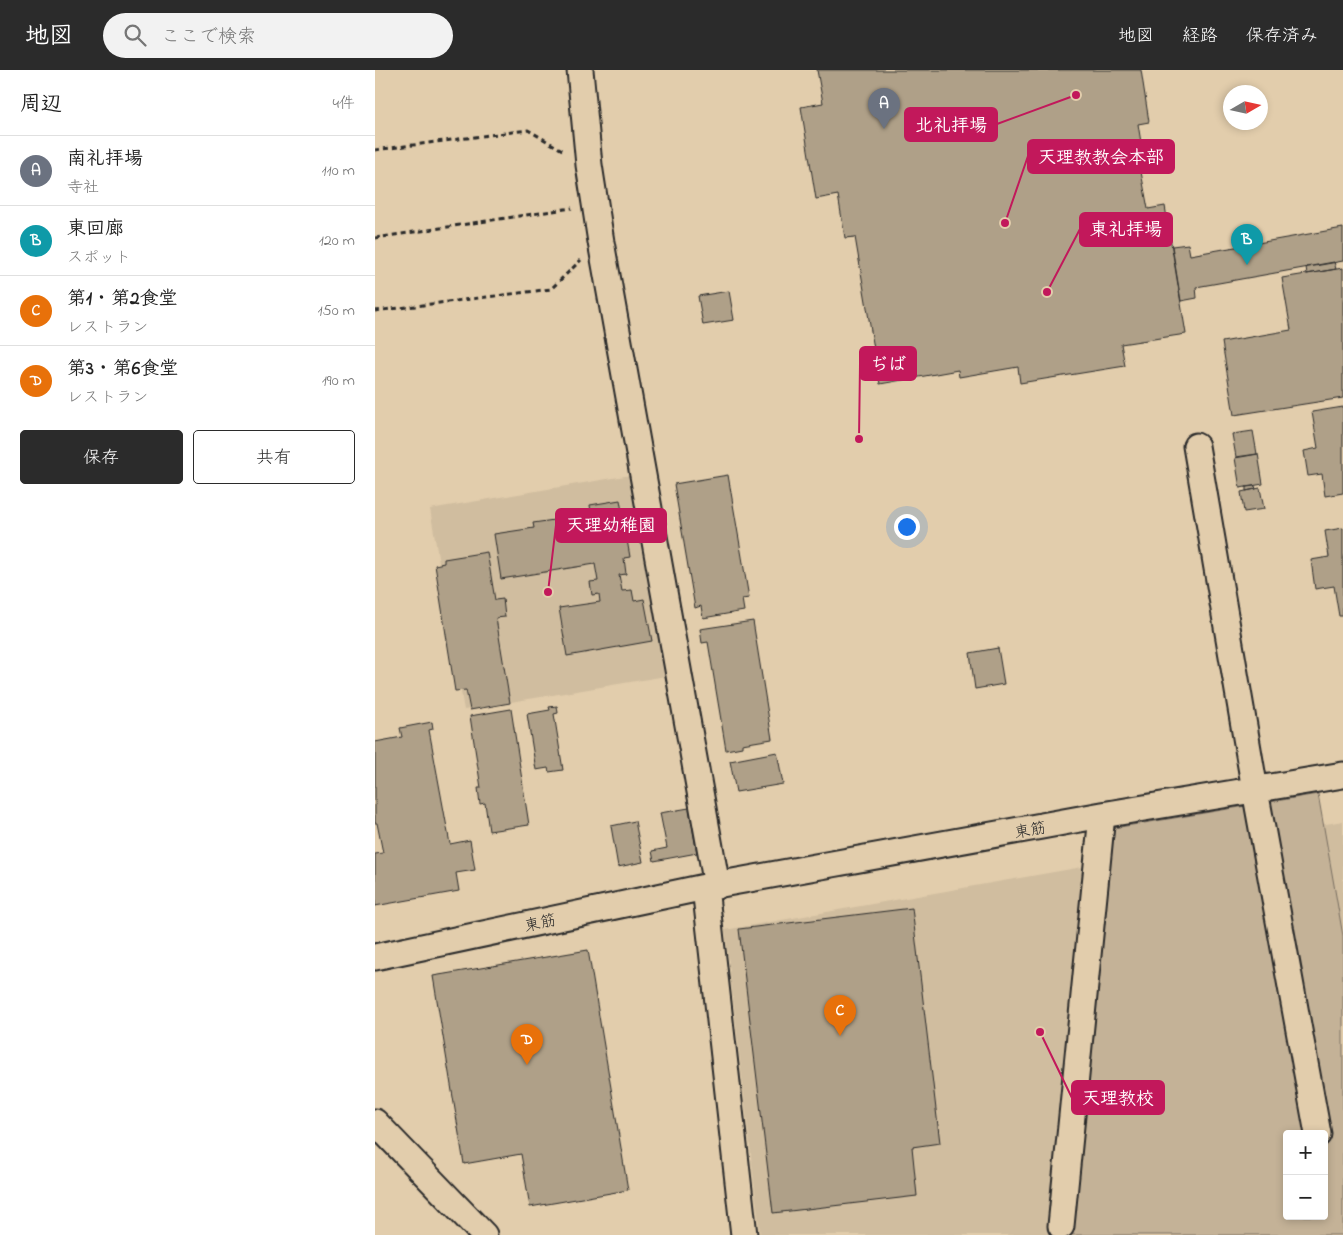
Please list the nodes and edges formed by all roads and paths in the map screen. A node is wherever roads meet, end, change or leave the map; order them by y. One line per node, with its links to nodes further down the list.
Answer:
1 (580, 70): 3 (street)
2 (375, 150): 3 (path)
3 (589, 164): 4 (street)
4 (595, 205): 5 (path); 6 (street)
5 (375, 238)
6 (601, 240): 7 (path); 12 (street)
7 (375, 311)
8 (1196, 446): 10 (street)
9 (1343, 775): 10 (street, 東筋)
10 (1255, 790): 11 (street, 東筋); 15 (street)
11 (1102, 816): 12 (street, 東筋); 16 (street)
12 (711, 887): 13 (street, 東筋); 18 (street)
13 (375, 957)
14 (375, 1122): 17 (street)
15 (1317, 1130)
16 (1061, 1226)
17 (484, 1235)
18 (744, 1235)

